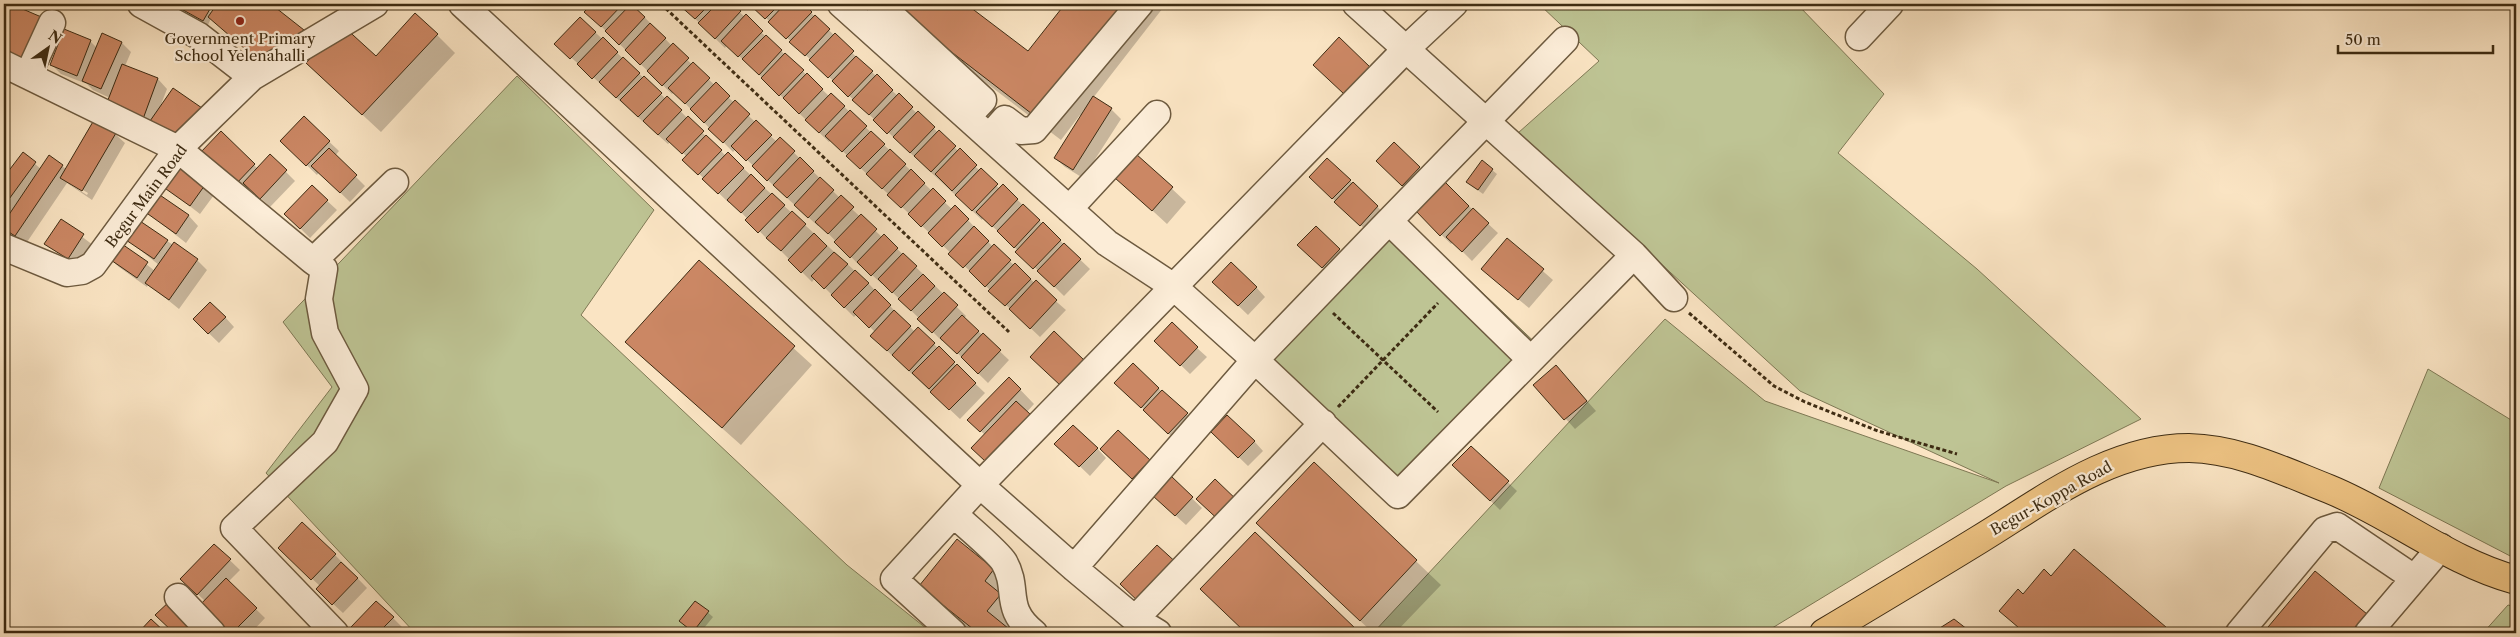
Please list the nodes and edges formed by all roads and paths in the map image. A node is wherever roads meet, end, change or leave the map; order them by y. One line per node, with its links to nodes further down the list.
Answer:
1 (142, 4): 17 (street)
2 (376, 4): 17 (street, Begur Main Road)
3 (462, 4): 40 (street)
4 (661, 4): 33 (path)
5 (841, 4): 18 (street)
6 (879, 4): 18 (street)
7 (1140, 4): 21 (street)
8 (1356, 4): 14 (street)
9 (1454, 4): 14 (street)
10 (1890, 4): 12 (street)
11 (52, 23): 16 (street)
12 (1859, 37)
13 (1565, 40): 20 (street)
14 (1406, 49): 20 (street); 29 (street)
15 (4, 64): 16 (street)
16 (28, 76): 22 (street)
17 (252, 77): 22 (street, Begur Main Road)
18 (975, 109): 21 (street)
19 (1157, 114): 24 (street)
20 (1485, 121): 25 (street); 27 (street)
21 (997, 128): 24 (street)
22 (178, 149): 26 (street, Begur Main Road); 28 (street)
23 (395, 182): 28 (street)
24 (1070, 210): 29 (street)
25 (1389, 221): 34 (street); 35 (street)
26 (4, 247)
27 (1634, 255): 30 (street); 34 (street)
28 (313, 262): 49 (street)
29 (1174, 287): 35 (street); 40 (street)
30 (1674, 298): 39 (path)
31 (1438, 303): 36 (path)
32 (1327, 307): 36 (path)
33 (1009, 332)
34 (1530, 359): 38 (street)
35 (1256, 360): 38 (street); 43 (street)
36 (1382, 361): 37 (path); 38 (path)
37 (1438, 412)
38 (1323, 423): 47 (street)
39 (1957, 454)
40 (980, 485): 41 (street); 43 (street)
41 (954, 514): 50 (street); 51 (street)
42 (2441, 547): 44 (street); 45 (main road, Begur-Koppa Road); 53 (main road, Begur-Koppa Road)
43 (1074, 568): 47 (street)
44 (2414, 578): 54 (street); 55 (street)
45 (2516, 580)
46 (178, 597): 48 (street)
47 (1135, 619): 52 (street)
48 (208, 632)
49 (335, 633)
50 (953, 633)
51 (1034, 633)
52 (1158, 633)
53 (1824, 633)
54 (2239, 633)
55 (2368, 633)

